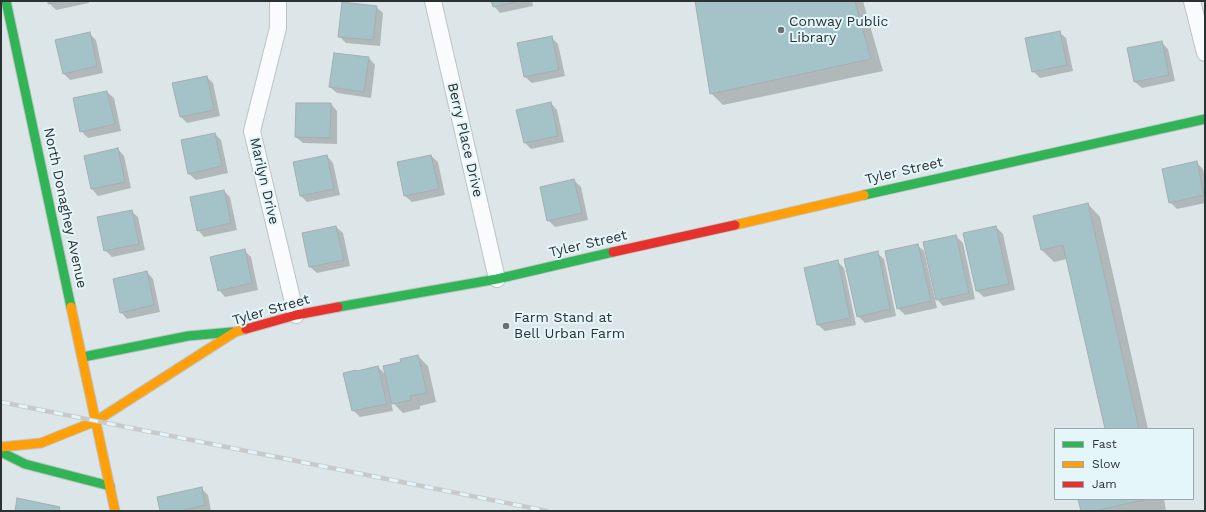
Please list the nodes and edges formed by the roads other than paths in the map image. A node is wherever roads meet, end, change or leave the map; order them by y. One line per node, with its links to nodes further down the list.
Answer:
1 (6, 1): 10 (street, North Donaghey Avenue)
2 (278, 1): 8 (street, Marilyn Drive)
3 (433, 1): 7 (street, Berry Place Drive)
4 (1192, 1): 5 (street)
5 (1205, 53)
6 (1205, 119): 7 (street, Tyler Street)
7 (497, 279): 8 (street, Tyler Street)
8 (296, 315): 9 (street, Tyler Street)
9 (235, 332): 10 (street); 11 (street, Tyler Street)
10 (83, 357): 11 (street, North Donaghey Avenue)
11 (96, 421): 12 (street, Tyler Street); 14 (street, North Donaghey Avenue)
12 (1, 447)
13 (1, 452): 14 (street)
14 (110, 486): 15 (street, North Donaghey Avenue)
15 (115, 511)

